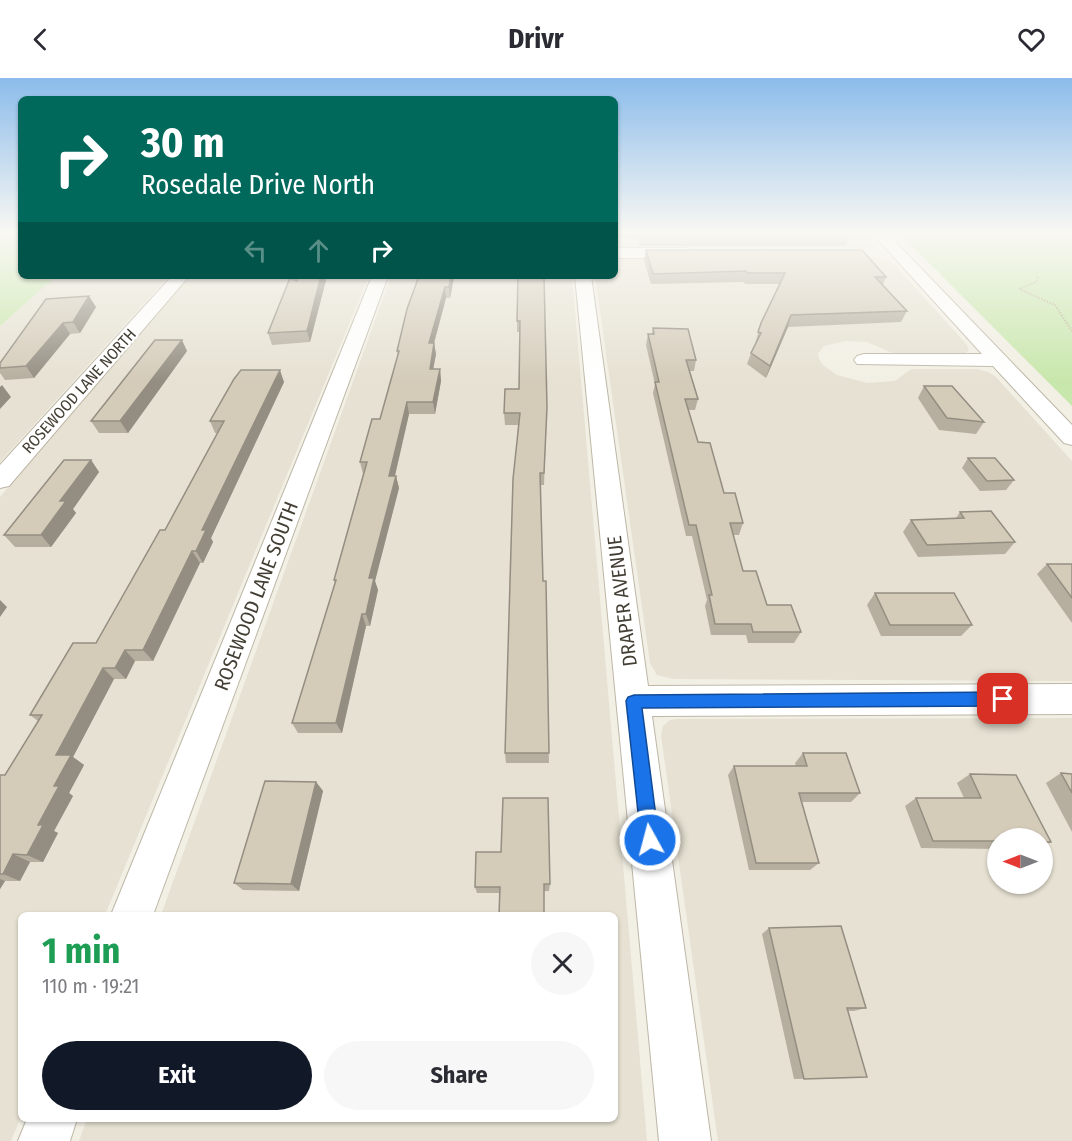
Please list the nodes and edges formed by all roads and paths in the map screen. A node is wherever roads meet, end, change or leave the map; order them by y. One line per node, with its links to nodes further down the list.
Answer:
1 (176, 282): 10 (street, ROSEWOOD LANE NORTH)
2 (378, 282): 13 (street, ROSEWOOD LANE SOUTH)
3 (584, 282): 12 (street, DRAPER AVENUE)
4 (924, 282): 8 (street)
5 (1036, 282): 6 (path)
6 (1072, 331)
7 (864, 360): 8 (street)
8 (999, 360): 9 (street)
9 (1072, 438)
10 (0, 480)
11 (1072, 699): 12 (street)
12 (634, 701): 16 (street, DRAPER AVENUE)
13 (133, 912)
14 (51, 1122): 15 (street)
15 (44, 1141)
16 (685, 1141)

